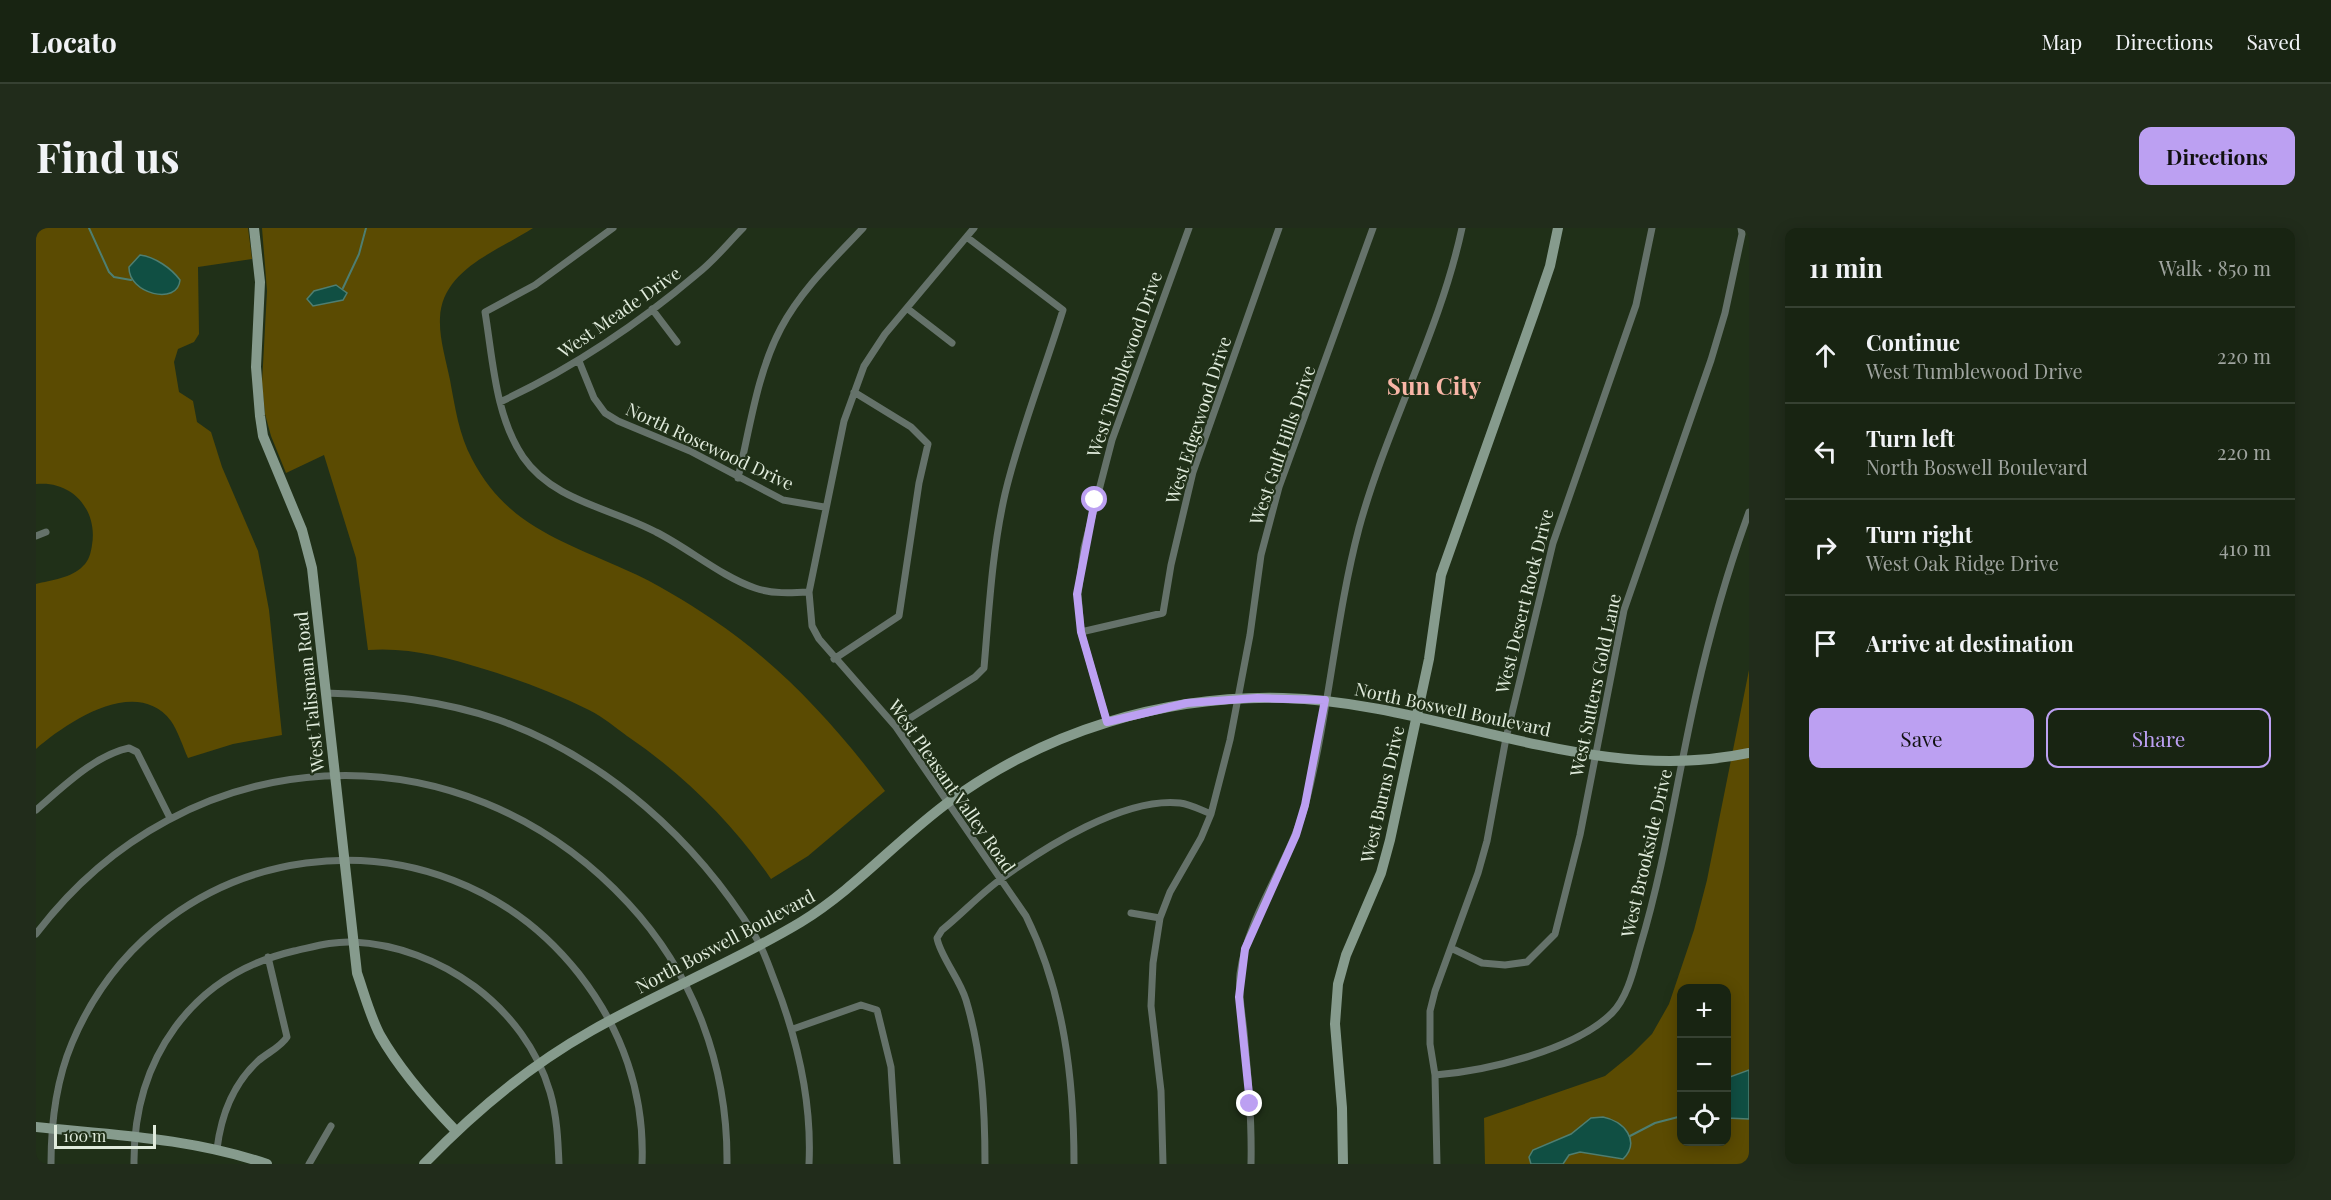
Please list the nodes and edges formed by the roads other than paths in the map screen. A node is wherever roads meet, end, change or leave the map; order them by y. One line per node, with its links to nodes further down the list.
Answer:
1 (254, 228): 29 (street, West Talisman Road)
2 (613, 228): 20 (street)
3 (742, 228): 14 (street, West Meade Drive)
4 (863, 228): 21 (street)
5 (974, 228): 13 (street, West Pleasant Valley Road)
6 (1189, 228): 27 (street, West Tumblewood Drive)
7 (1280, 228): 27 (street, West Edgewood Drive)
8 (1374, 228): 30 (street, West Gulf Hills Drive)
9 (1462, 228): 31 (street)
10 (1558, 228): 32 (street, West Burns Drive)
11 (1652, 228): 35 (street, West Desert Rock Drive)
12 (1741, 228): 37 (street, West Sutters Gold Lane)
13 (968, 238): 15 (street, West Pleasant Valley Road); 34 (street)
14 (652, 309): 16 (street); 18 (street, West Meade Drive)
15 (908, 309): 17 (street); 19 (street, West Pleasant Valley Road)
16 (677, 342)
17 (952, 343)
18 (579, 362): 20 (street, West Meade Drive); 21 (street, North Rosewood Drive)
19 (854, 392): 22 (street, West Pleasant Valley Road); 28 (street)
20 (500, 402): 26 (street)
21 (738, 478): 22 (street, North Rosewood Drive)
22 (825, 507): 26 (street, West Pleasant Valley Road)
23 (1749, 512): 38 (street, West Brookside Drive)
24 (46, 532): 25 (street)
25 (36, 536)
26 (809, 592): 28 (street, West Pleasant Valley Road)
27 (1081, 632): 33 (street, West Tumblewood Drive)
28 (834, 658): 34 (street, West Pleasant Valley Road)
29 (325, 693): 39 (street, West Talisman Road); 50 (street)
30 (1236, 699): 31 (street, North Boswell Boulevard); 33 (street, North Boswell Boulevard); 42 (street, West Gulf Hills Drive)
31 (1325, 700): 32 (street, North Boswell Boulevard); 77 (street)
32 (1415, 718): 35 (street, North Boswell Boulevard); 78 (street, West Burns Drive)
33 (1107, 722): 40 (street, North Boswell Boulevard)
34 (896, 727): 40 (street, West Pleasant Valley Road)
35 (1506, 738): 37 (street, North Boswell Boulevard); 51 (street, West Desert Rock Drive)
36 (1749, 753): 38 (street, North Boswell Boulevard)
37 (1594, 754): 38 (street, North Boswell Boulevard); 51 (street, West Sutters Gold Lane)
38 (1683, 760): 57 (street, West Brookside Drive)
39 (333, 774): 43 (street); 44 (street, West Talisman Road); 53 (street)
40 (948, 802): 45 (street, West Pleasant Valley Road); 50 (street, North Boswell Boulevard)
41 (36, 810): 43 (street)
42 (1210, 814): 45 (street); 47 (street, West Gulf Hills Drive)
43 (170, 818): 48 (street)
44 (343, 859): 49 (street, West Talisman Road); 54 (street); 60 (street)
45 (1000, 879): 74 (street); 75 (street, West Pleasant Valley Road)
46 (1131, 913): 47 (street)
47 (1160, 918): 76 (street, West Gulf Hills Drive)
48 (36, 934)
49 (352, 942): 52 (street); 56 (street); 61 (street, West Talisman Road)
50 (760, 945): 53 (street, North Boswell Boulevard); 55 (street)
51 (1450, 948): 57 (street, West Desert Rock Drive)
52 (268, 957): 62 (street); 63 (street)
53 (686, 982): 54 (street, North Boswell Boulevard); 71 (street)
54 (611, 1021): 56 (street, North Boswell Boulevard); 70 (street)
55 (793, 1029): 72 (street); 73 (street)
56 (539, 1063): 61 (street, North Boswell Boulevard); 69 (street)
57 (1435, 1076): 79 (street, West Desert Rock Drive)
58 (331, 1126): 67 (street)
59 (36, 1127): 60 (street)
60 (51, 1128): 62 (street); 64 (street)
61 (456, 1131): 68 (street, North Boswell Boulevard)
62 (134, 1136): 63 (street); 65 (street)
63 (217, 1149): 66 (street)
64 (51, 1164)
65 (134, 1164)
66 (267, 1164)
67 (309, 1164)
68 (423, 1164)
69 (559, 1164)
70 (642, 1164)
71 (727, 1164)
72 (809, 1164)
73 (897, 1164)
74 (985, 1164)
75 (1074, 1164)
76 (1163, 1164)
77 (1251, 1164)
78 (1343, 1164)
79 (1437, 1164)

